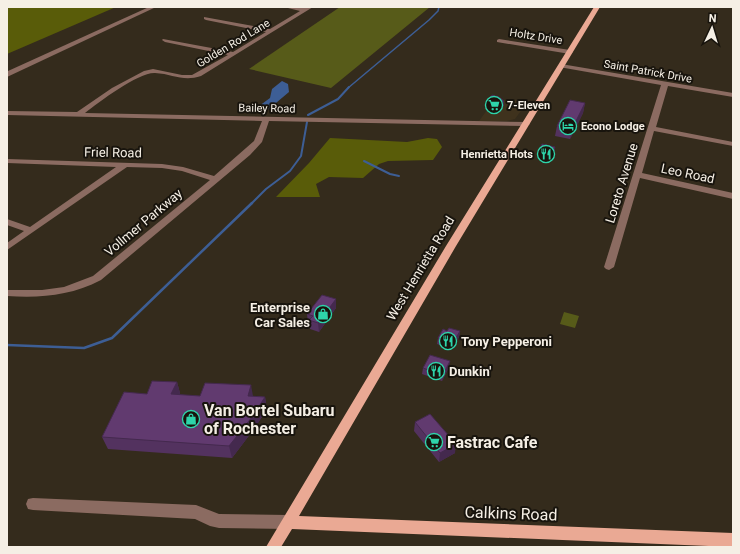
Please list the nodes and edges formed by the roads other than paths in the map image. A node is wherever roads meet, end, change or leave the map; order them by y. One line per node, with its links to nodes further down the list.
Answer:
1 (153, 7): 12 (street)
2 (287, 7): 4 (street)
3 (597, 7): 9 (main road, West Henrietta Road)
4 (308, 9): 6 (street, Golden Rod Lane)
5 (206, 18): 6 (street)
6 (272, 31): 10 (street, Golden Rod Lane)
7 (165, 40): 10 (street)
8 (499, 41): 9 (street, Holtz Drive)
9 (570, 52): 11 (main road, West Henrietta Road)
10 (234, 54): 16 (street, Golden Rod Lane)
11 (560, 66): 13 (street, Saint Patrick Drive); 18 (main road, West Henrietta Road)
12 (7, 76)
13 (665, 84): 14 (street, Saint Patrick Drive); 19 (street, Loreto Avenue)
14 (733, 95)
15 (7, 113): 16 (street, Bailey Road)
16 (78, 115): 17 (street, Bailey Road)
17 (266, 118): 18 (street, Bailey Road); 24 (street, Vollmer Parkway)
18 (526, 124): 32 (main road, West Henrietta Road)
19 (651, 128): 20 (street); 23 (street, Loreto Avenue)
20 (733, 144)
21 (7, 162): 22 (street, Friel Road)
22 (126, 164): 24 (street, Friel Road); 27 (street)
23 (638, 175): 25 (street, Leo Road); 29 (street, Loreto Avenue)
24 (216, 179): 30 (street, Vollmer Parkway)
25 (733, 196)
26 (7, 222): 27 (street)
27 (30, 230): 28 (street)
28 (7, 247)
29 (609, 267)
30 (7, 293)
31 (33, 504): 32 (street)
32 (288, 522): 33 (main road, Calkins Road); 34 (main road, West Henrietta Road)
33 (733, 540)
34 (273, 547)

